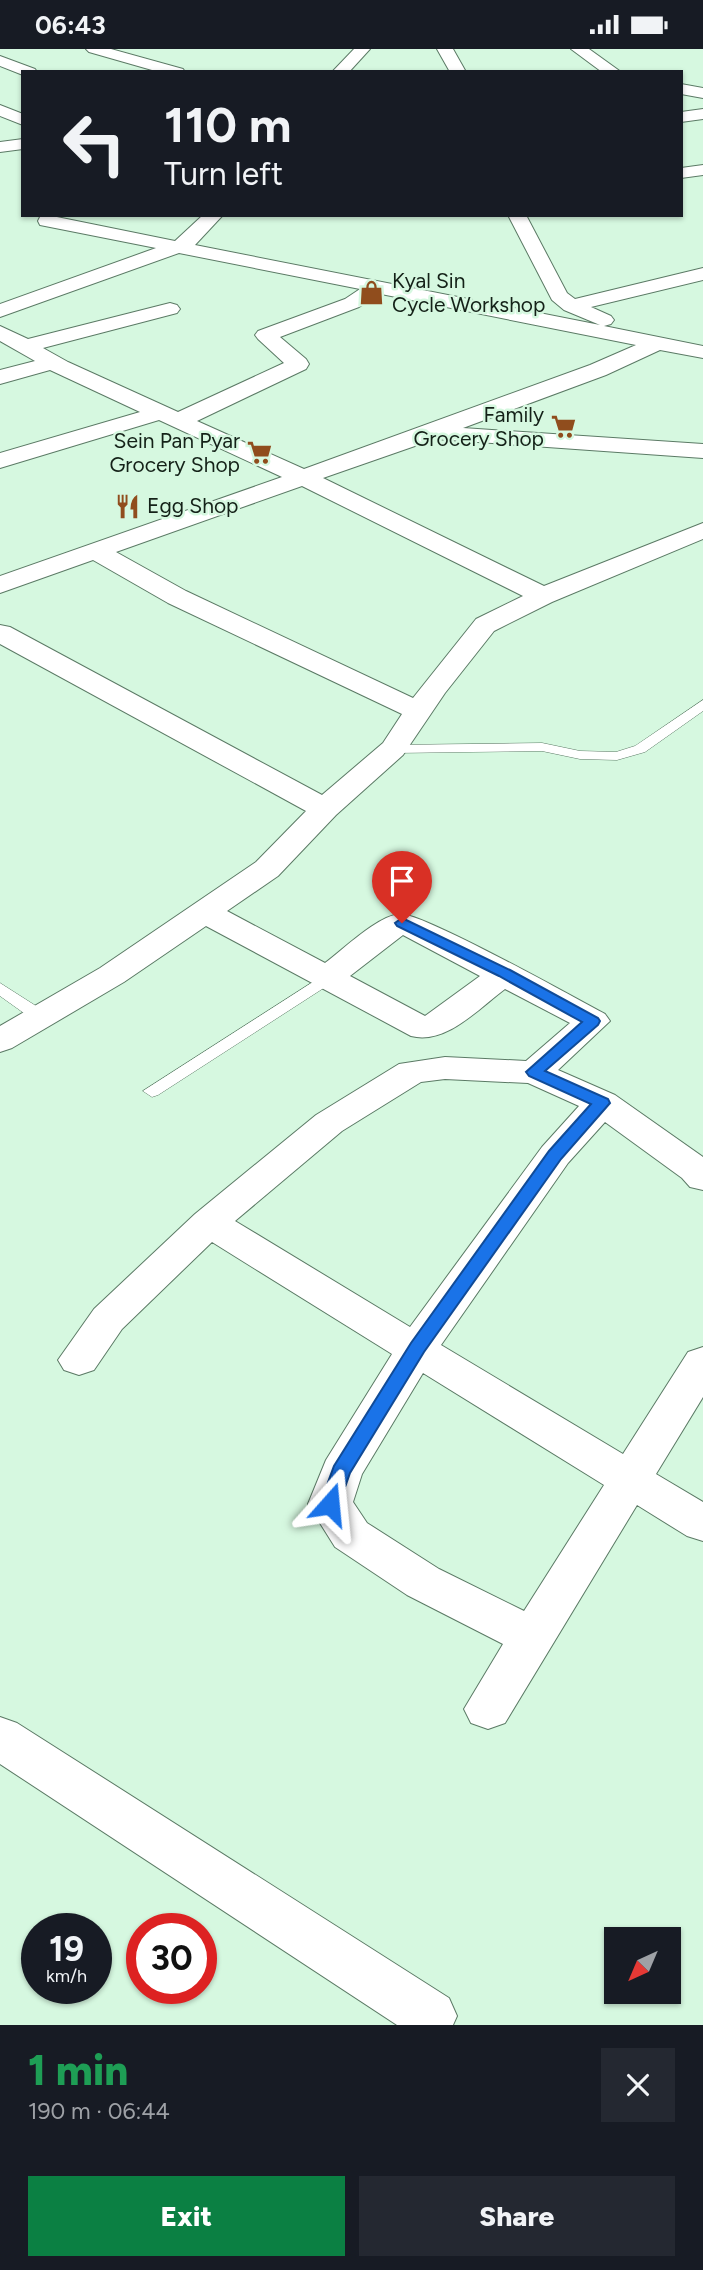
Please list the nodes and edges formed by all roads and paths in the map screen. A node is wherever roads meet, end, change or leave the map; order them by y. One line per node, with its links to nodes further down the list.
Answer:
1 (14, 49): 6 (street)
2 (93, 49): 8 (street)
3 (362, 49): 12 (street)
4 (445, 49): 13 (street)
5 (579, 49): 14 (street)
6 (0, 52)
7 (0, 61): 10 (street)
8 (136, 62): 9 (street); 11 (street)
9 (110, 68)
10 (24, 70)
11 (169, 70)
12 (342, 70)
13 (457, 70)
14 (610, 70)
15 (683, 89): 16 (street)
16 (703, 93)
17 (0, 110): 20 (street)
18 (703, 114): 19 (street)
19 (683, 117)
20 (21, 119)
21 (21, 144): 22 (street)
22 (0, 147)
23 (703, 170): 24 (street)
24 (683, 173)
25 (212, 217): 28 (street)
26 (518, 217): 31 (street)
27 (47, 221): 28 (street)
28 (178, 247): 30 (street); 33 (street)
29 (703, 274): 31 (street)
30 (378, 288): 36 (street); 40 (street)
31 (571, 306): 36 (street)
32 (170, 309): 35 (street)
33 (0, 311)
34 (703, 332): 36 (street)
35 (9, 342): 38 (street)
36 (665, 345): 37 (street); 41 (street)
37 (703, 352)
38 (53, 363): 39 (street); 40 (street)
39 (0, 377)
40 (170, 417): 43 (street); 44 (street)
41 (426, 434): 42 (street); 44 (street)
42 (703, 451)
43 (0, 461)
44 (302, 477): 46 (street); 48 (street)
45 (703, 530): 48 (street)
46 (95, 551): 47 (street); 51 (street)
47 (0, 585)
48 (542, 596): 51 (street)
49 (0, 633): 53 (street)
50 (703, 704): 52 (lane)
51 (419, 712): 52 (street)
52 (393, 749): 53 (street)
53 (326, 809): 54 (street)
54 (206, 913): 56 (street); 58 (street)
55 (505, 973): 56 (street); 56 (street); 60 (street)
56 (327, 978): 61 (lane)
57 (0, 988): 58 (lane)
58 (41, 1017): 59 (street)
59 (0, 1041)
60 (534, 1072): 62 (street); 64 (street)
61 (152, 1091)
62 (602, 1103): 63 (street); 65 (street)
63 (703, 1178)
64 (209, 1223): 65 (street); 66 (street)
65 (417, 1348): 68 (street); 70 (street)
66 (79, 1360)
67 (703, 1362): 68 (street)
68 (628, 1480): 69 (street); 70 (street)
69 (703, 1524)
70 (533, 1638): 71 (street)
71 (488, 1709)
72 (0, 1738): 73 (street)
73 (430, 2016)

